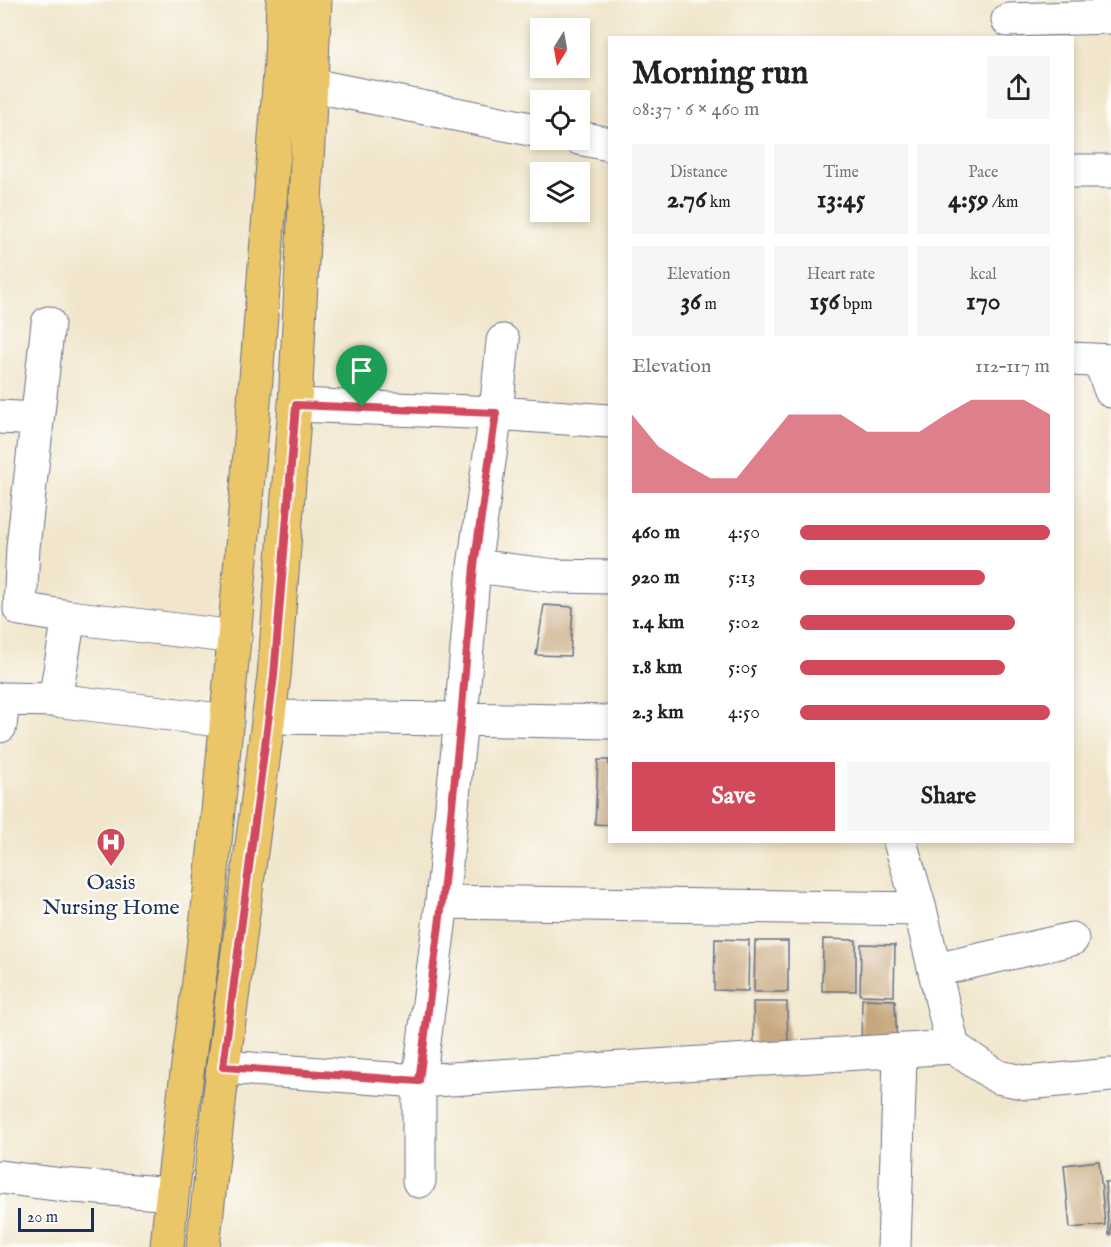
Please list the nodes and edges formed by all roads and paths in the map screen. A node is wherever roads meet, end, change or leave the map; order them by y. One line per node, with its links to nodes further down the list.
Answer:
1 (283, 0): 5 (main road)
2 (315, 0): 6 (main road)
3 (1111, 17): 4 (street)
4 (1008, 19)
5 (280, 74): 6 (street); 25 (main road)
6 (310, 85): 7 (street); 16 (main road)
7 (530, 128)
8 (590, 140): 9 (street)
9 (608, 144)
10 (1074, 171): 11 (street)
11 (1111, 171)
12 (48, 323): 19 (street)
13 (503, 341): 17 (street)
14 (1095, 361): 15 (street)
15 (1111, 391)
16 (296, 405): 17 (street); 27 (main road)
17 (496, 413): 20 (street); 22 (street)
18 (0, 417): 19 (street)
19 (37, 419): 21 (street)
20 (608, 421)
21 (11, 564): 24 (street)
22 (474, 566): 23 (street); 28 (street)
23 (608, 577)
24 (69, 617): 25 (street); 26 (street)
25 (235, 637): 29 (main road)
26 (55, 700): 29 (street); 31 (street)
27 (268, 717): 28 (street); 39 (main road)
28 (461, 719): 30 (street); 33 (street)
29 (227, 721): 44 (main road)
30 (608, 723)
31 (0, 726)
32 (900, 843): 34 (street)
33 (442, 902): 34 (street); 41 (street)
34 (920, 909): 36 (street)
35 (1072, 939): 36 (street)
36 (935, 970): 37 (street)
37 (953, 1047): 40 (street); 41 (street)
38 (900, 1058): 47 (street)
39 (223, 1067): 41 (street); 46 (main road)
40 (1111, 1075)
41 (419, 1081): 43 (street)
42 (0, 1177): 44 (street)
43 (419, 1181)
44 (171, 1194): 45 (main road)
45 (167, 1247)
46 (203, 1247)
47 (894, 1247)

